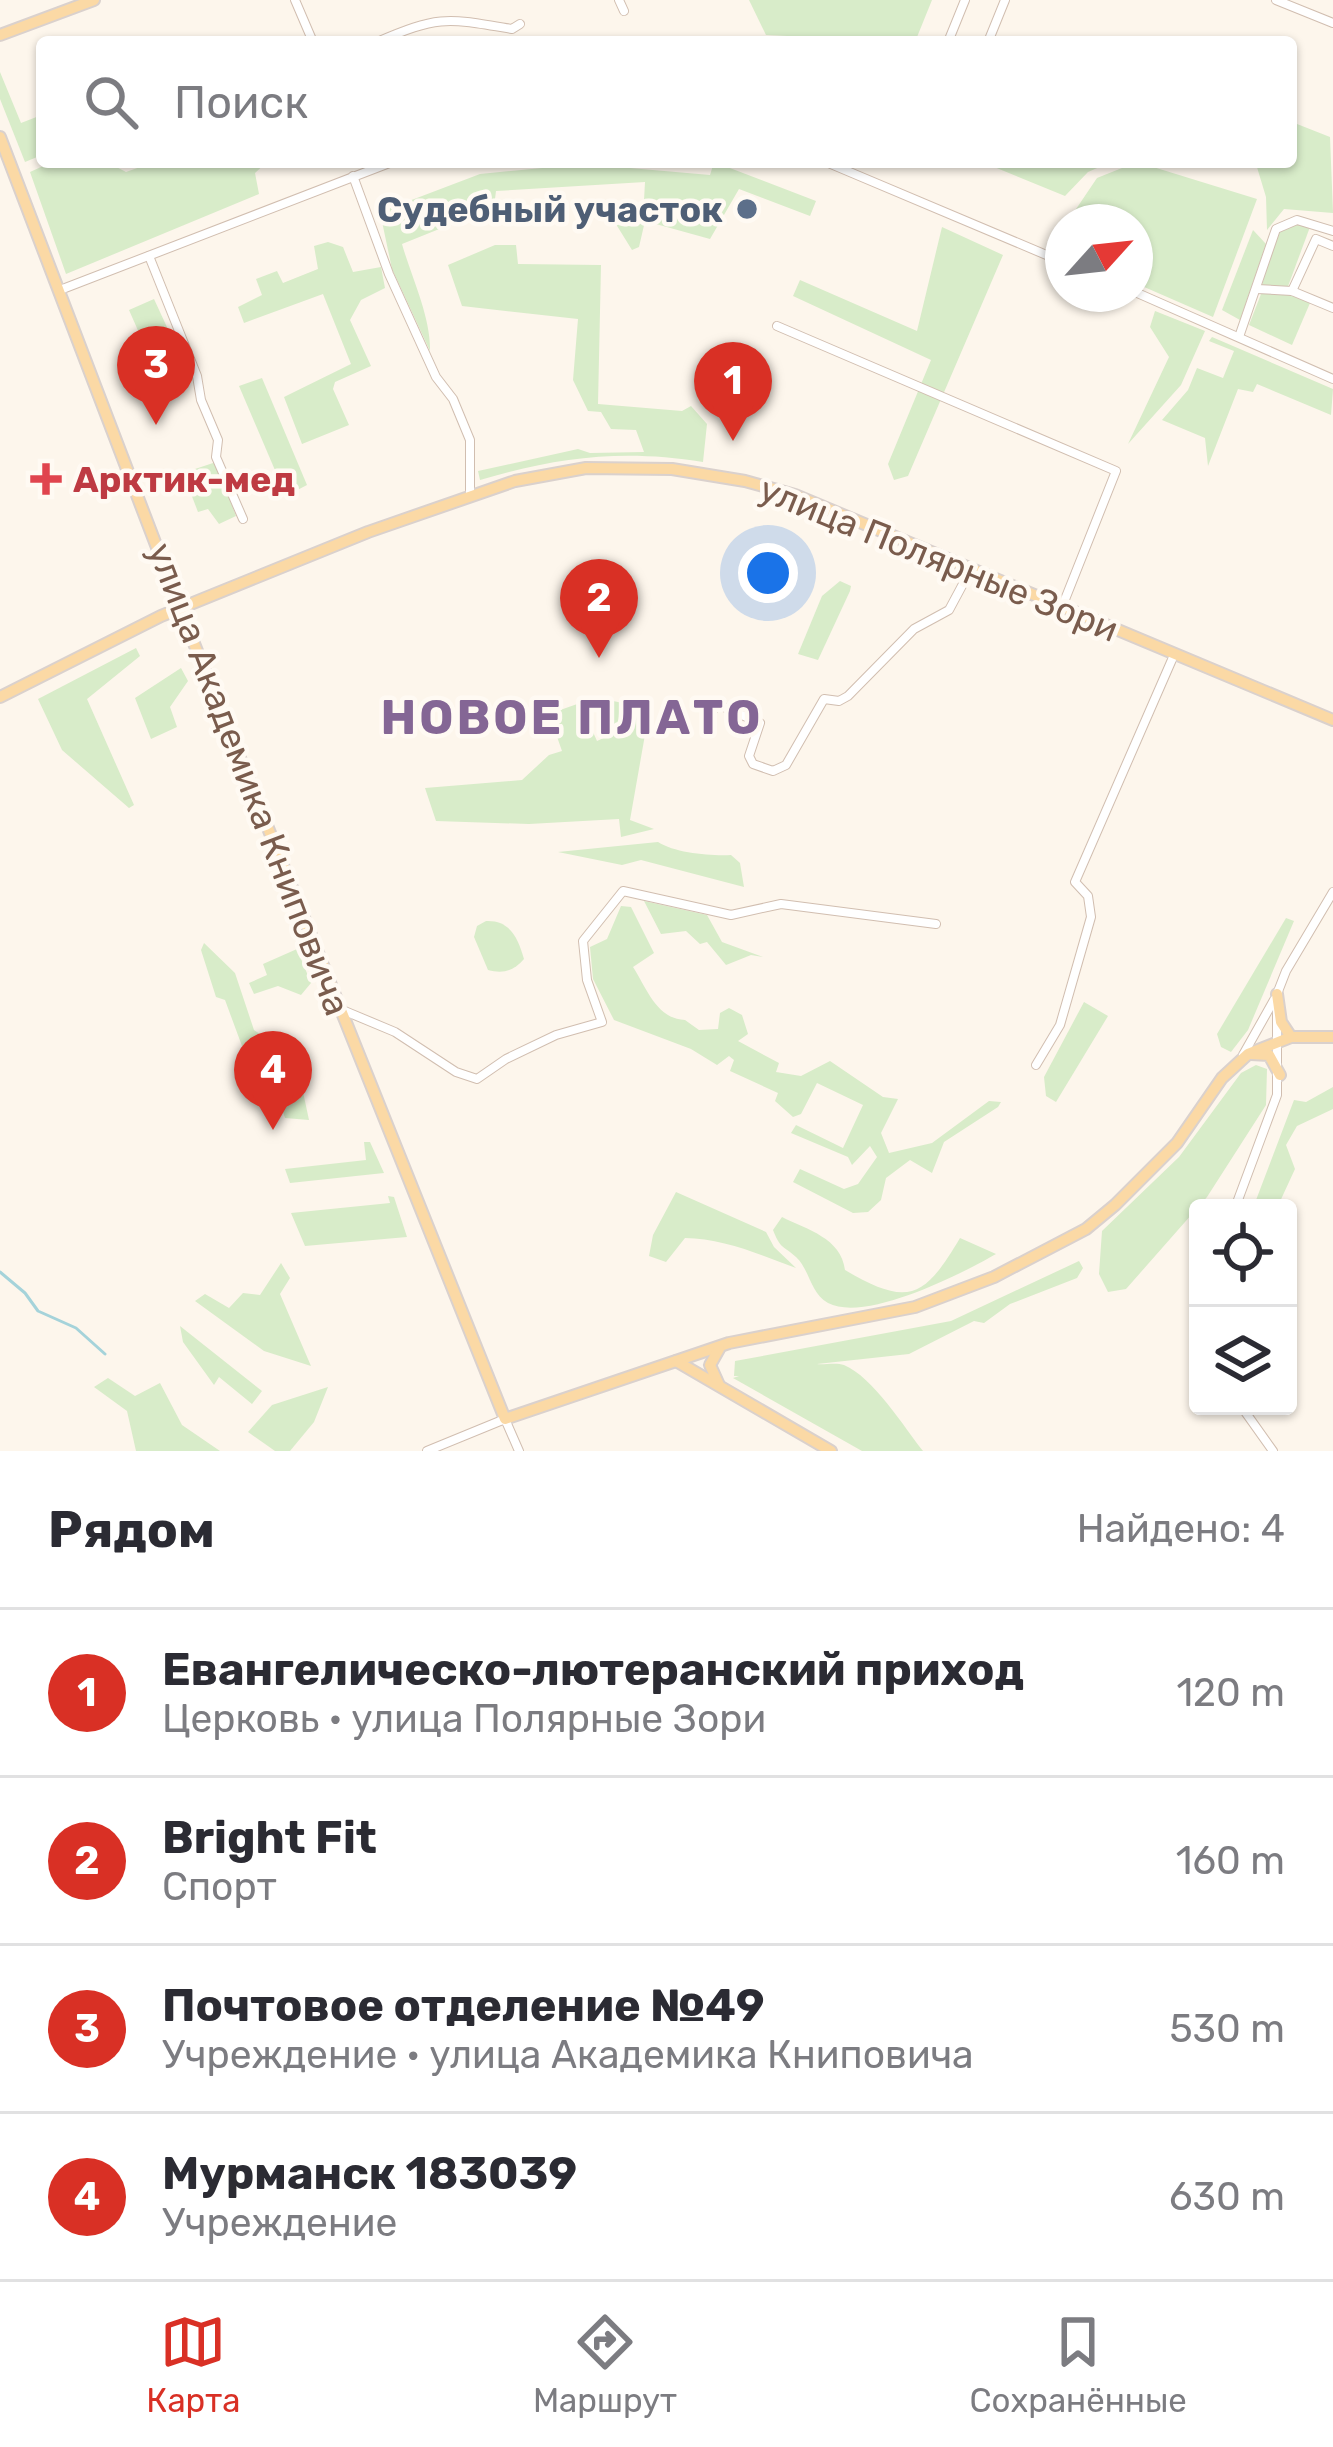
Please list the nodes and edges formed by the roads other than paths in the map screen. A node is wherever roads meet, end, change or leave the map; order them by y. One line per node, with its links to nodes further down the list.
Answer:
1 (94, 0): 10 (main road)
2 (295, 0): 11 (street)
3 (619, 0): 7 (street)
4 (965, 0): 13 (street)
5 (1005, 0): 14 (street)
6 (1279, 1): 8 (street)
7 (624, 10)
8 (1333, 23)
9 (520, 24): 12 (street)
10 (0, 35)
11 (310, 36)
12 (393, 36)
13 (950, 36)
14 (990, 36)
15 (0, 137): 24 (main road, улица Академика Книповича)
16 (375, 168): 18 (street)
17 (840, 168): 21 (street)
18 (353, 176): 22 (street); 31 (street)
19 (1333, 231): 23 (street)
20 (1333, 246): 25 (street)
21 (1045, 254)
22 (149, 256): 24 (street); 32 (street)
23 (1256, 289): 25 (street); 29 (street)
24 (60, 290): 35 (main road, улица Академика Книповича)
25 (1292, 291): 27 (street)
26 (1153, 300): 29 (street)
27 (1333, 308)
28 (777, 326): 34 (street)
29 (1239, 337): 30 (street)
30 (1333, 380)
31 (470, 494): 33 (main road, улица Полярные Зори); 35 (main road, улица Полярные Зори)
32 (243, 519)
33 (971, 569): 34 (main road, улица Полярные Зори); 39 (street)
34 (1062, 607): 36 (main road, улица Полярные Зори)
35 (180, 608): 37 (main road, улица Полярные Зори); 43 (main road, улица Академика Книповича)
36 (1174, 655): 38 (main road, улица Полярные Зори); 49 (street)
37 (0, 697)
38 (1333, 720)
39 (706, 721)
40 (1333, 892): 42 (street)
41 (935, 924): 43 (street)
42 (1277, 994): 44 (main road); 46 (street); 48 (street)
43 (338, 1008): 57 (main road, улица Академика Книповича)
44 (1291, 1037): 45 (main road); 46 (main road)
45 (1333, 1037)
46 (1276, 1041): 47 (main road); 50 (street)
47 (1248, 1054): 48 (main road); 50 (main road)
48 (1237, 1064): 52 (main road)
49 (1036, 1065)
50 (1279, 1071): 51 (street)
51 (1238, 1199)
52 (729, 1343): 53 (main road); 55 (main road)
53 (709, 1350): 54 (main road); 55 (main road)
54 (676, 1361): 55 (main road); 57 (main road)
55 (717, 1384): 60 (main road)
56 (1247, 1415): 61 (street)
57 (505, 1419): 58 (street); 59 (street)
58 (427, 1451)
59 (519, 1451)
60 (831, 1451)
61 (1273, 1451)

